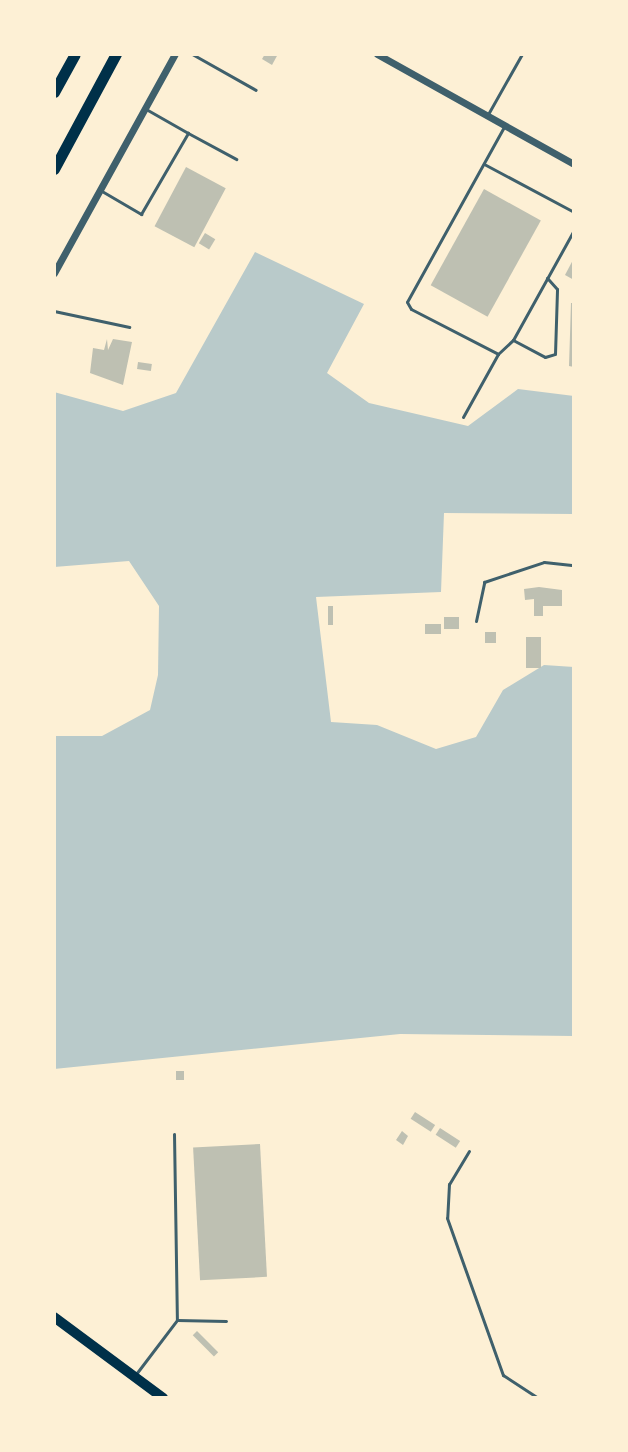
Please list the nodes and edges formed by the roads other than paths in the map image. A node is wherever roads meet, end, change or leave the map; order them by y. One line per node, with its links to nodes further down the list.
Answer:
1 (75, 54): 8 (highway)
2 (116, 54): 16 (highway)
3 (175, 54): 9 (street)
4 (192, 54): 7 (lane)
5 (377, 54): 10 (street)
6 (522, 54): 10 (lane)
7 (256, 90)
8 (54, 92)
9 (145, 109): 12 (lane); 17 (street)
10 (487, 116): 11 (street)
11 (505, 125): 14 (lane); 15 (street)
12 (188, 133): 13 (lane); 17 (lane)
13 (236, 159)
14 (484, 164): 18 (lane); 25 (lane)
15 (574, 164)
16 (54, 169)
17 (100, 190): 20 (street)
18 (574, 212)
19 (574, 230): 21 (lane)
20 (54, 273)
21 (547, 278): 24 (lane); 24 (lane)
22 (54, 311): 23 (lane)
23 (129, 327)
24 (513, 340): 25 (lane)
25 (498, 354): 26 (lane)
26 (463, 417)
27 (574, 565): 28 (lane)
28 (476, 621)
29 (174, 1134): 32 (lane)
30 (469, 1151): 36 (lane)
31 (54, 1317): 34 (main road)
32 (177, 1320): 33 (lane); 34 (lane)
33 (226, 1321)
34 (134, 1377): 35 (main road)
35 (163, 1398)
36 (538, 1398)

